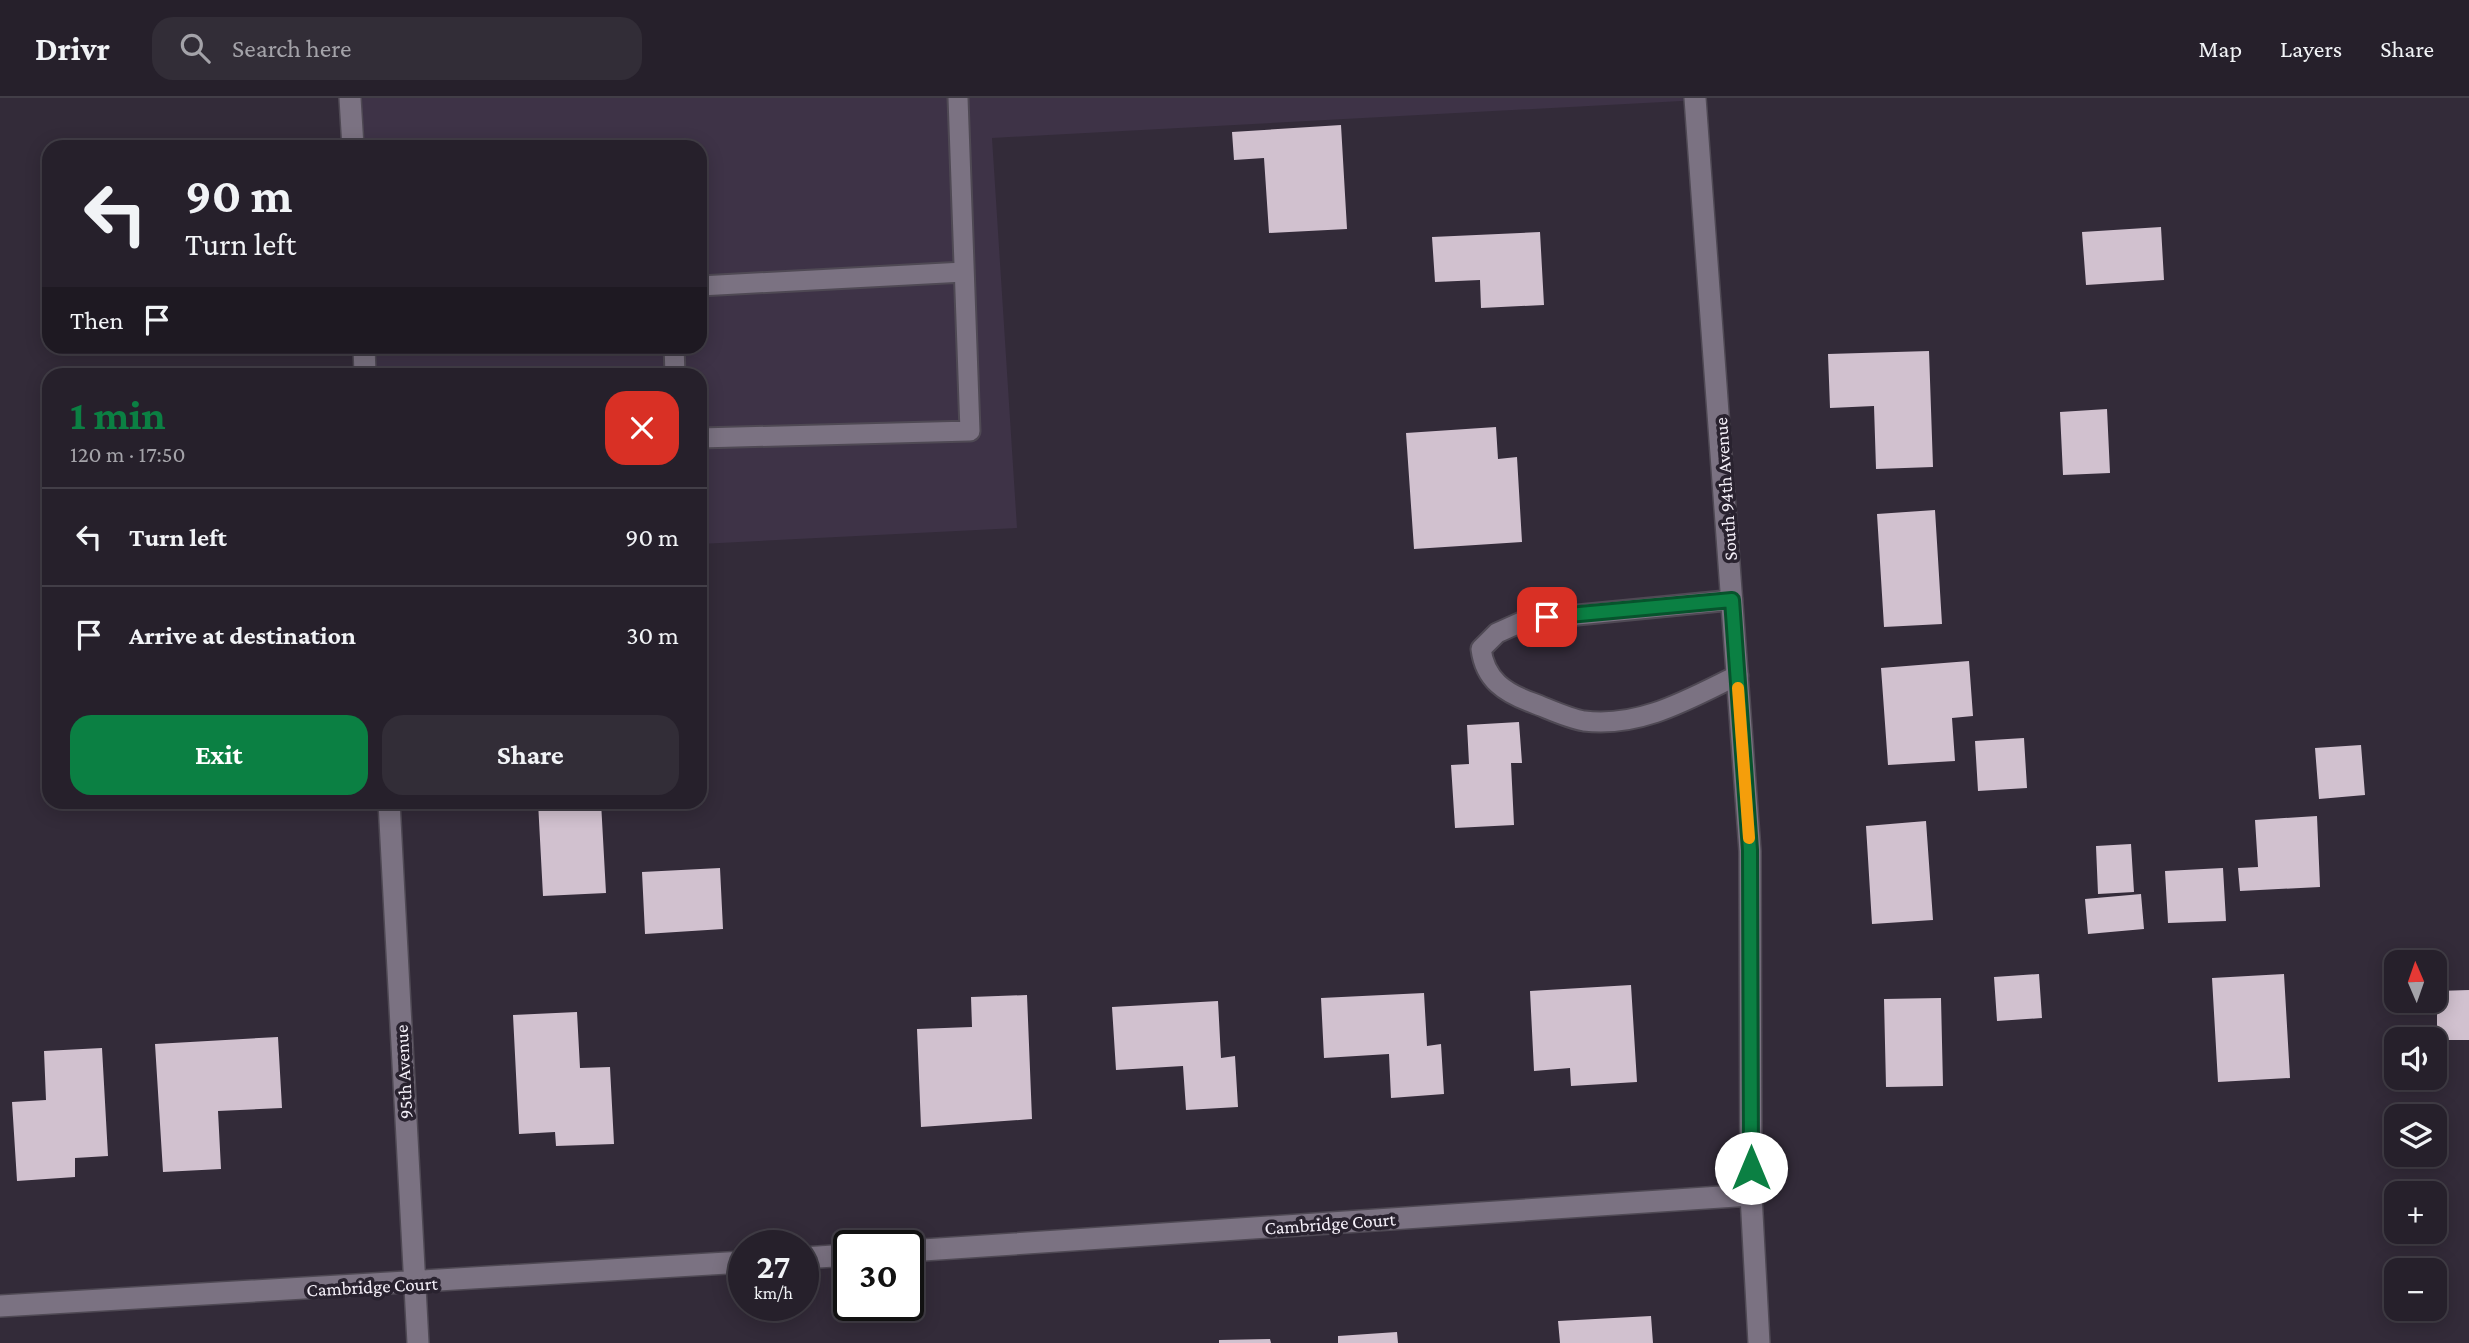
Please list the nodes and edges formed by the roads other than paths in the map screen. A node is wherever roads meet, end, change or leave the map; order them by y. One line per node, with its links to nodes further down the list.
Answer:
1 (350, 98): 4 (street)
2 (958, 98): 5 (lane)
3 (1695, 98): 8 (street, South 94th Avenue)
4 (353, 140)
5 (964, 272): 6 (lane); 7 (lane)
6 (707, 286)
7 (707, 438)
8 (1732, 600): 9 (street, South 94th Avenue); 9 (lane)
9 (1738, 675): 11 (street, South 94th Avenue)
10 (389, 809): 14 (street, 95th Avenue)
11 (1751, 1195): 12 (street, Cambridge Court); 17 (street, South 94th Avenue)
12 (924, 1250)
13 (728, 1263): 14 (street, Cambridge Court)
14 (415, 1283): 15 (street, Cambridge Court); 16 (street, 95th Avenue)
15 (0, 1306)
16 (418, 1343)
17 (1759, 1343)

